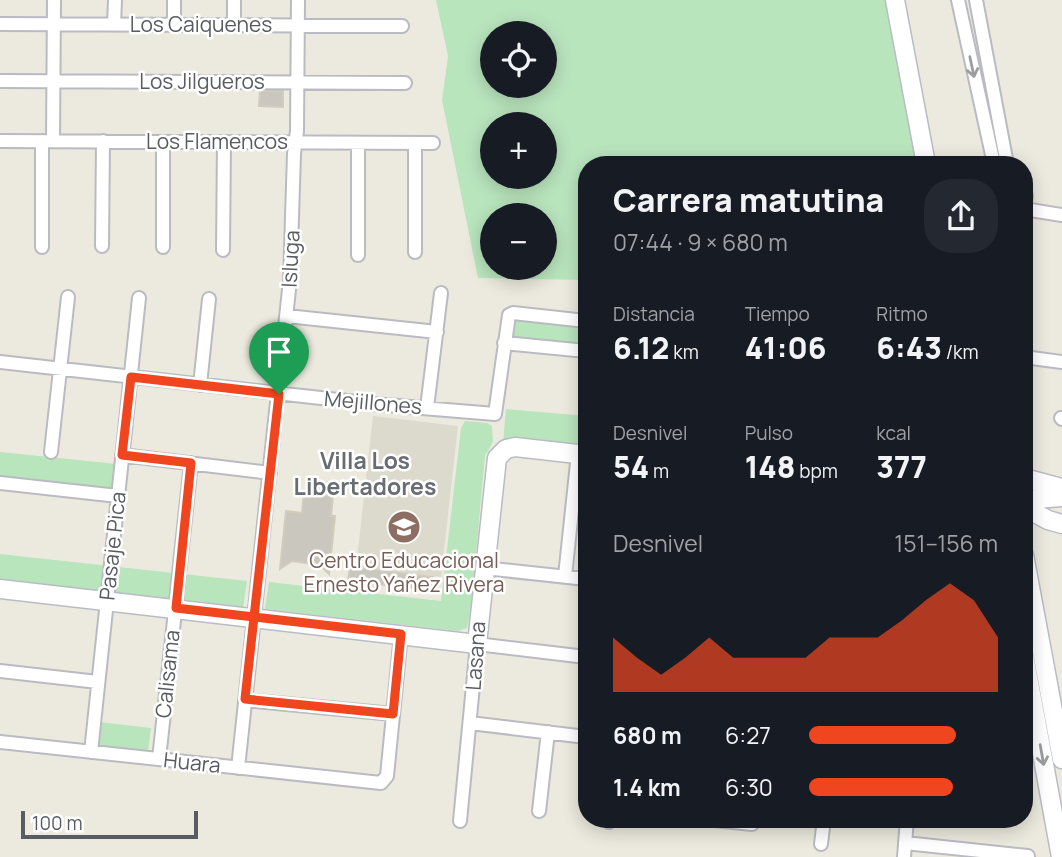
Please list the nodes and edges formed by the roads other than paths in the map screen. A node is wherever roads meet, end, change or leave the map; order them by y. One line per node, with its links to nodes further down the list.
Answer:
1 (54, 0): 10 (street)
2 (115, 0): 11 (street)
3 (174, 0): 12 (street)
4 (234, 0): 13 (street)
5 (298, 0): 14 (street, Isluga)
6 (895, 0): 29 (street)
7 (958, 0): 30 (street, one-way to 30)
8 (976, 0): 31 (street)
9 (0, 24): 10 (street, Los Caiquenes)
10 (54, 24): 11 (street, Los Caiquenes); 17 (street)
11 (114, 24): 12 (street, Los Caiquenes)
12 (174, 25): 13 (street, Los Caiquenes)
13 (234, 25): 14 (street, Los Caiquenes)
14 (298, 25): 15 (street, Los Caiquenes); 18 (street, Isluga)
15 (402, 26)
16 (0, 81): 17 (street, Los Jilgueros)
17 (54, 81): 18 (street, Los Jilgueros); 21 (street)
18 (298, 82): 19 (street, Los Jilgueros); 25 (street, Isluga)
19 (405, 83)
20 (0, 141): 21 (street, Los Flamencos)
21 (48, 141): 22 (street, Los Flamencos); 35 (street)
22 (103, 141): 23 (street, Los Flamencos); 34 (street)
23 (163, 142): 24 (street, Los Flamencos); 36 (street)
24 (224, 142): 25 (street, Los Flamencos); 37 (street)
25 (296, 142): 26 (street, Los Flamencos); 44 (street, Isluga)
26 (358, 143): 27 (street, Los Flamencos); 39 (street)
27 (415, 143): 28 (street, Los Flamencos); 38 (street)
28 (433, 143)
29 (924, 156)
30 (992, 156)
31 (1005, 156)
32 (1033, 210): 33 (street)
33 (1062, 215)
34 (102, 246)
35 (43, 247)
36 (163, 247)
37 (223, 250)
38 (415, 252)
39 (358, 255)
40 (441, 293): 46 (street)
41 (68, 297): 52 (street)
42 (139, 298): 53 (street, Pasaje Pica)
43 (209, 299): 54 (street)
44 (287, 316): 46 (street); 55 (street, Isluga)
45 (578, 319): 47 (street)
46 (436, 332): 56 (street)
47 (505, 343): 48 (street); 56 (street, Mejillones)
48 (578, 350)
49 (1033, 357): 51 (street)
50 (0, 362): 52 (street, Mejillones)
51 (1062, 362)
52 (60, 369): 53 (street, Mejillones); 57 (street)
53 (131, 377): 54 (street, Mejillones); 58 (street, Pasaje Pica)
54 (200, 385): 55 (street, Mejillones)
55 (279, 394): 56 (street, Mejillones); 61 (street, Isluga)
56 (427, 408)
57 (51, 452)
58 (122, 455): 60 (street); 66 (street, Pasaje Pica)
59 (578, 455): 71 (street, Lasana)
60 (191, 463): 61 (street); 77 (street, Calisama)
61 (270, 473): 78 (street, Isluga)
62 (1033, 480): 65 (street)
63 (0, 483): 66 (street)
64 (578, 483): 72 (street)
65 (1062, 488)
66 (118, 496): 75 (street, Pasaje Pica)
67 (1062, 497): 68 (street)
68 (1033, 499)
69 (1033, 511): 70 (street)
70 (1062, 524)
71 (484, 568): 72 (street); 80 (street, Lasana)
72 (565, 576): 73 (street)
73 (578, 578)
74 (0, 589): 75 (street)
75 (107, 601): 77 (street); 83 (street, Pasaje Pica)
76 (1033, 603): 93 (street)
77 (176, 608): 78 (street); 92 (street, Calisama)
78 (254, 617): 79 (street); 84 (street, Isluga)
79 (401, 634): 80 (street); 86 (street)
80 (477, 644): 81 (street); 87 (street, Lasana)
81 (578, 656)
82 (0, 671): 83 (street)
83 (98, 682): 91 (street, Pasaje Pica)
84 (245, 699): 86 (street); 94 (street, Isluga)
85 (1033, 704): 103 (street, one-way to 103)
86 (393, 714): 94 (street, Huara)
87 (470, 723): 88 (street); 96 (street, Lasana)
88 (548, 732): 89 (street); 95 (street)
89 (578, 736)
90 (0, 742): 91 (street, Huara)
91 (91, 752): 92 (street, Huara)
92 (159, 759): 94 (street, Huara)
93 (1062, 759)
94 (238, 768)
95 (539, 811)
96 (460, 821)
97 (823, 828): 100 (street)
98 (906, 828): 99 (street)
99 (905, 843): 101 (street); 102 (street)
100 (821, 844)
101 (1028, 856)
102 (904, 857)
103 (1061, 857)

